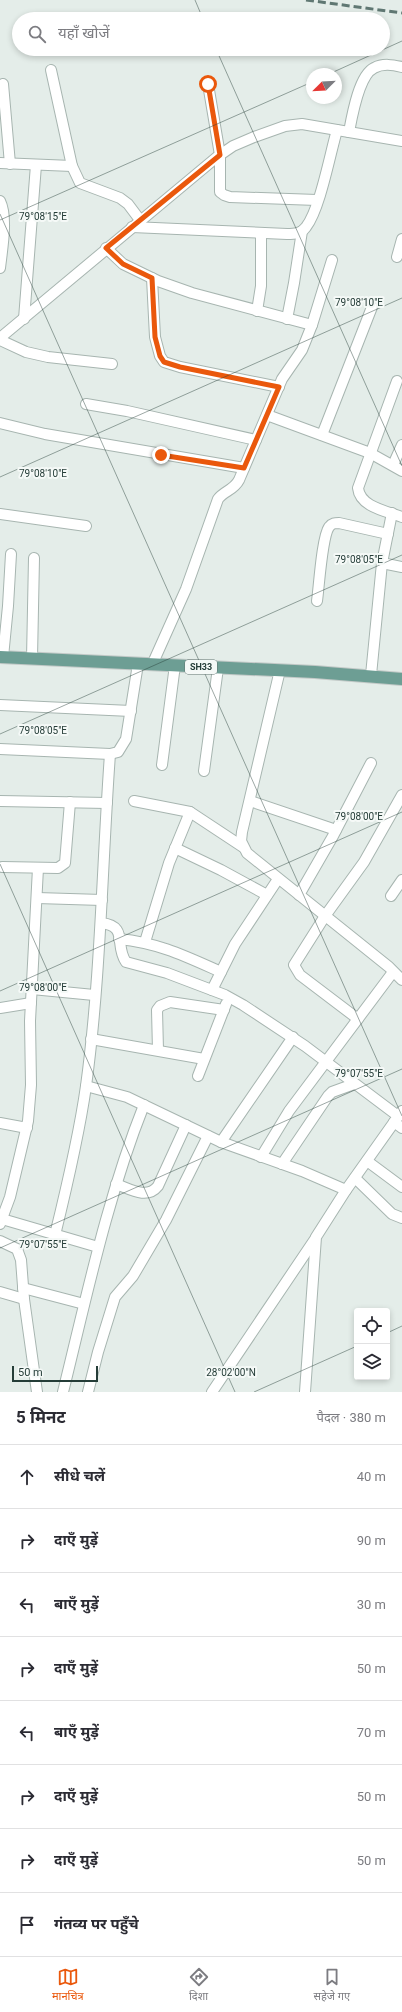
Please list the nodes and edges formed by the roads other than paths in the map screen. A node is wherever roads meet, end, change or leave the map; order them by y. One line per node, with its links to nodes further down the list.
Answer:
1 (402, 67): 6 (street)
2 (51, 70): 11 (street)
3 (4, 84): 9 (street)
4 (208, 84): 8 (street)
5 (337, 130): 6 (street); 8 (street); 12 (street)
6 (348, 132): 7 (street)
7 (402, 141)
8 (220, 155): 12 (street); 14 (street)
9 (5, 163): 10 (street)
10 (36, 165): 11 (street); 25 (street)
11 (72, 166): 14 (street)
12 (317, 200): 15 (street)
13 (0, 201): 21 (street)
14 (136, 223): 16 (street); 18 (street)
15 (302, 231): 16 (street); 26 (street)
16 (261, 233): 24 (street)
17 (402, 239): 19 (street)
18 (106, 248): 22 (street); 25 (street)
19 (397, 257)
20 (332, 260): 27 (street)
21 (0, 268)
22 (152, 278): 24 (street); 31 (street)
23 (372, 307): 35 (street)
24 (257, 311): 26 (street)
25 (24, 319): 28 (street)
26 (287, 319): 27 (street)
27 (312, 325): 31 (street)
28 (0, 339): 29 (street)
29 (112, 364)
30 (397, 381): 38 (street)
31 (279, 387): 33 (street)
32 (86, 404): 36 (street)
33 (267, 415): 35 (street); 36 (street)
34 (0, 423): 40 (street)
35 (322, 435): 38 (street)
36 (256, 440): 40 (street)
37 (402, 444): 39 (street)
38 (370, 453): 39 (street); 42 (street)
39 (393, 465): 41 (street)
40 (244, 468): 55 (street)
41 (402, 471)
42 (392, 513): 44 (street); 46 (street)
43 (0, 514): 45 (street)
44 (402, 517)
45 (86, 526)
46 (388, 534): 49 (street); 51 (street)
47 (11, 554): 52 (street)
48 (34, 558): 53 (street)
49 (382, 563): 50 (street); 59 (street)
50 (402, 567)
51 (317, 601)
52 (1, 657): 53 (main road, SH33)
53 (32, 658): 54 (main road, SH33)
54 (138, 664): 55 (main road, SH33); 62 (street)
55 (152, 665): 56 (main road, SH33)
56 (175, 665): 57 (main road, SH33); 66 (street)
57 (218, 668): 58 (main road, SH33); 67 (street)
58 (280, 670): 59 (main road, SH33); 71 (street)
59 (371, 676): 60 (main road, SH33)
60 (402, 679)
61 (0, 705): 62 (street)
62 (130, 711): 64 (street)
63 (0, 750): 64 (street)
64 (110, 754): 73 (street)
65 (371, 763): 75 (street)
66 (162, 765)
67 (204, 771)
68 (402, 795): 87 (street)
69 (0, 800): 72 (street)
70 (134, 801): 74 (street)
71 (250, 801): 75 (street); 76 (street)
72 (70, 802): 73 (street); 79 (street)
73 (107, 804): 86 (street)
74 (190, 812): 76 (street); 77 (street)
75 (336, 830): 83 (street)
76 (243, 847): 80 (street)
77 (175, 848): 82 (street); 90 (street)
78 (2, 867): 79 (street)
79 (38, 868): 85 (street)
80 (278, 879): 82 (street); 83 (street)
81 (402, 880): 84 (street)
82 (266, 895): 91 (street)
83 (299, 895): 87 (street)
84 (391, 896)
85 (37, 898): 86 (street); 94 (street)
86 (102, 900): 88 (street)
87 (325, 916): 92 (street); 101 (street)
88 (101, 923): 89 (street); 96 (street)
89 (119, 939): 90 (street); 95 (street)
90 (145, 942): 91 (street)
91 (221, 972): 95 (street)
92 (393, 972): 93 (street); 101 (street)
93 (402, 980)
94 (32, 989): 96 (street); 98 (street)
95 (212, 990): 97 (street)
96 (94, 995): 103 (street)
97 (229, 997): 100 (street); 102 (street)
98 (31, 1003): 99 (street); 114 (street)
99 (0, 1008)
100 (224, 1010): 104 (street); 105 (street)
101 (358, 1019): 106 (street)
102 (293, 1037): 106 (street); 116 (street)
103 (90, 1039): 104 (street); 109 (street)
104 (158, 1050): 105 (street)
105 (204, 1059): 107 (street)
106 (326, 1062): 108 (street); 117 (street)
107 (198, 1076)
108 (354, 1084): 111 (street); 119 (street)
109 (86, 1086): 110 (street); 127 (street)
110 (144, 1105): 113 (street); 121 (street)
111 (399, 1119): 118 (street)
112 (0, 1123): 114 (street)
113 (186, 1125): 115 (street); 121 (street)
114 (27, 1128): 124 (street)
115 (208, 1136): 116 (street); 137 (street)
116 (221, 1142): 117 (street)
117 (261, 1156): 119 (street)
118 (367, 1161): 120 (street); 122 (street)
119 (282, 1164): 123 (street)
120 (355, 1178): 123 (street); 125 (street)
121 (116, 1184): 130 (street)
122 (402, 1187)
123 (346, 1190): 128 (street)
124 (5, 1196): 126 (street)
125 (402, 1218)
126 (1, 1222): 127 (street)
127 (55, 1234): 130 (street)
128 (316, 1237): 138 (street); 139 (street)
129 (0, 1241): 131 (street)
130 (98, 1247): 134 (street)
131 (23, 1288): 133 (street); 134 (street)
132 (0, 1292): 133 (street)
133 (24, 1299): 135 (street)
134 (84, 1304): 136 (street)
135 (38, 1392)
136 (63, 1392)
137 (88, 1392)
138 (212, 1392)
139 (305, 1392)

